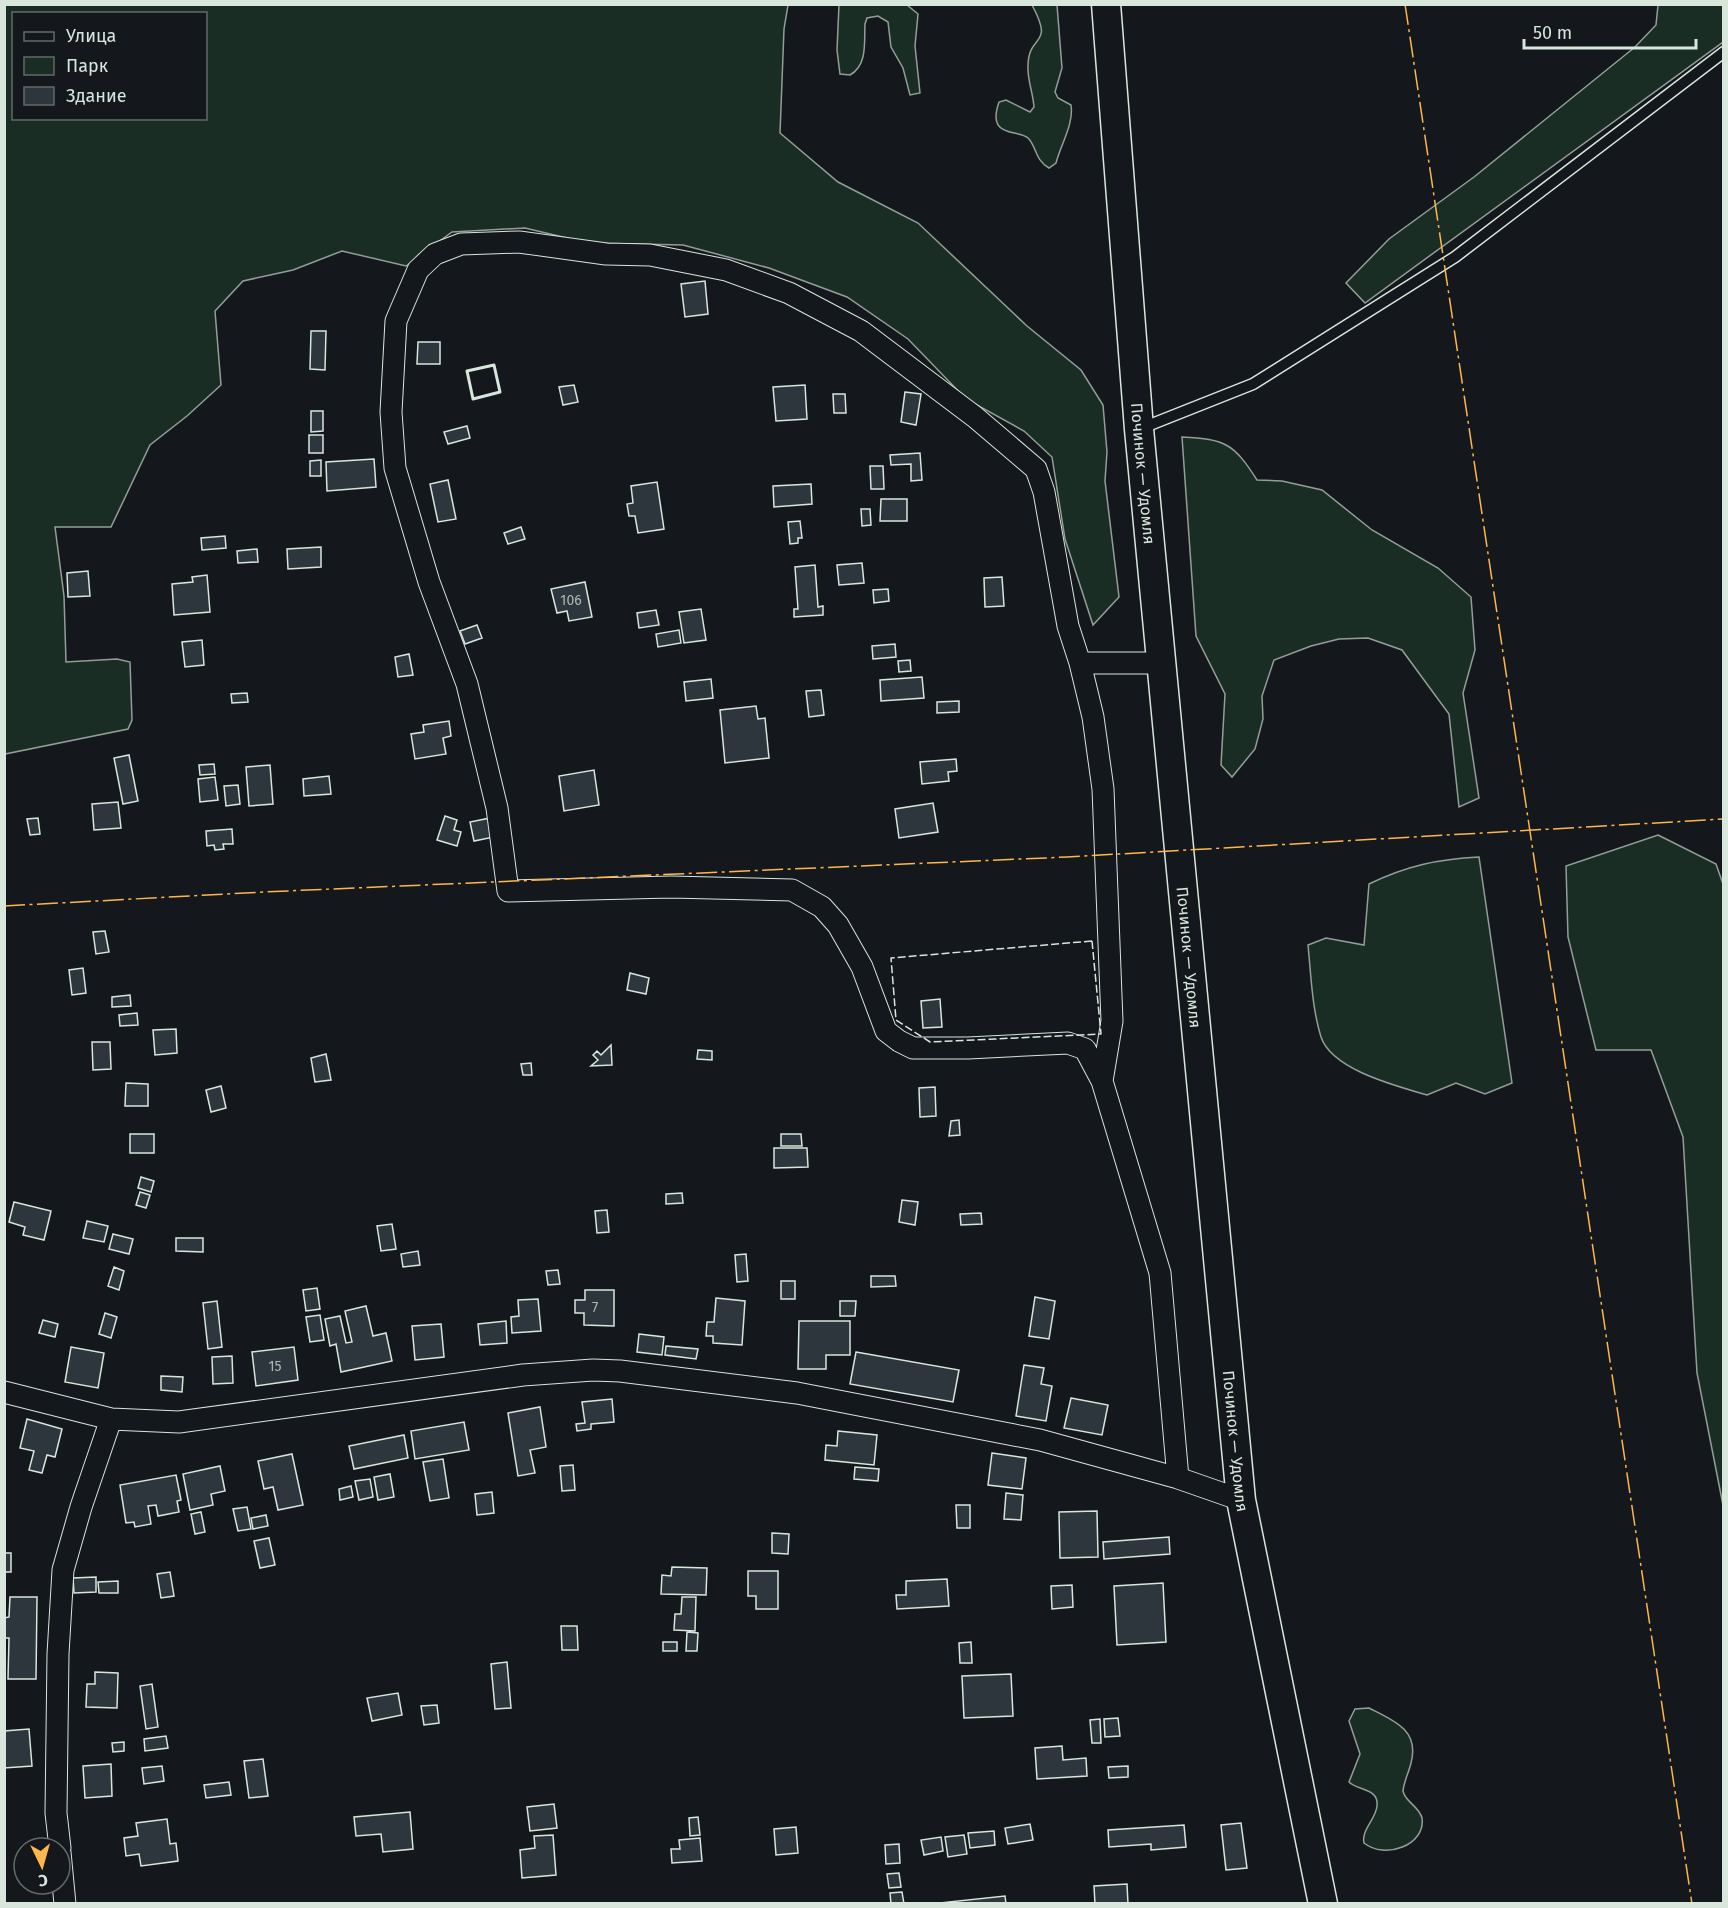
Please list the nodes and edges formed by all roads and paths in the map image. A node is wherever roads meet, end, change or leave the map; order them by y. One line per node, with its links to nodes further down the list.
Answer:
1 (1106, 4): 3 (main road, Починок — Удомля)
2 (1724, 52): 3 (lane)
3 (1139, 429): 5 (main road, Починок — Удомля)
4 (1080, 663): 5 (street); 6 (street); 6 (street)
5 (1161, 663): 10 (main road, Починок — Удомля)
6 (1102, 1081): 9 (street)
7 (4, 1392): 8 (street)
8 (111, 1419): 9 (street); 11 (street)
9 (1178, 1478): 10 (street)
10 (1241, 1500): 12 (main road, Починок — Удомля)
11 (59, 1836)
12 (1323, 1904)

